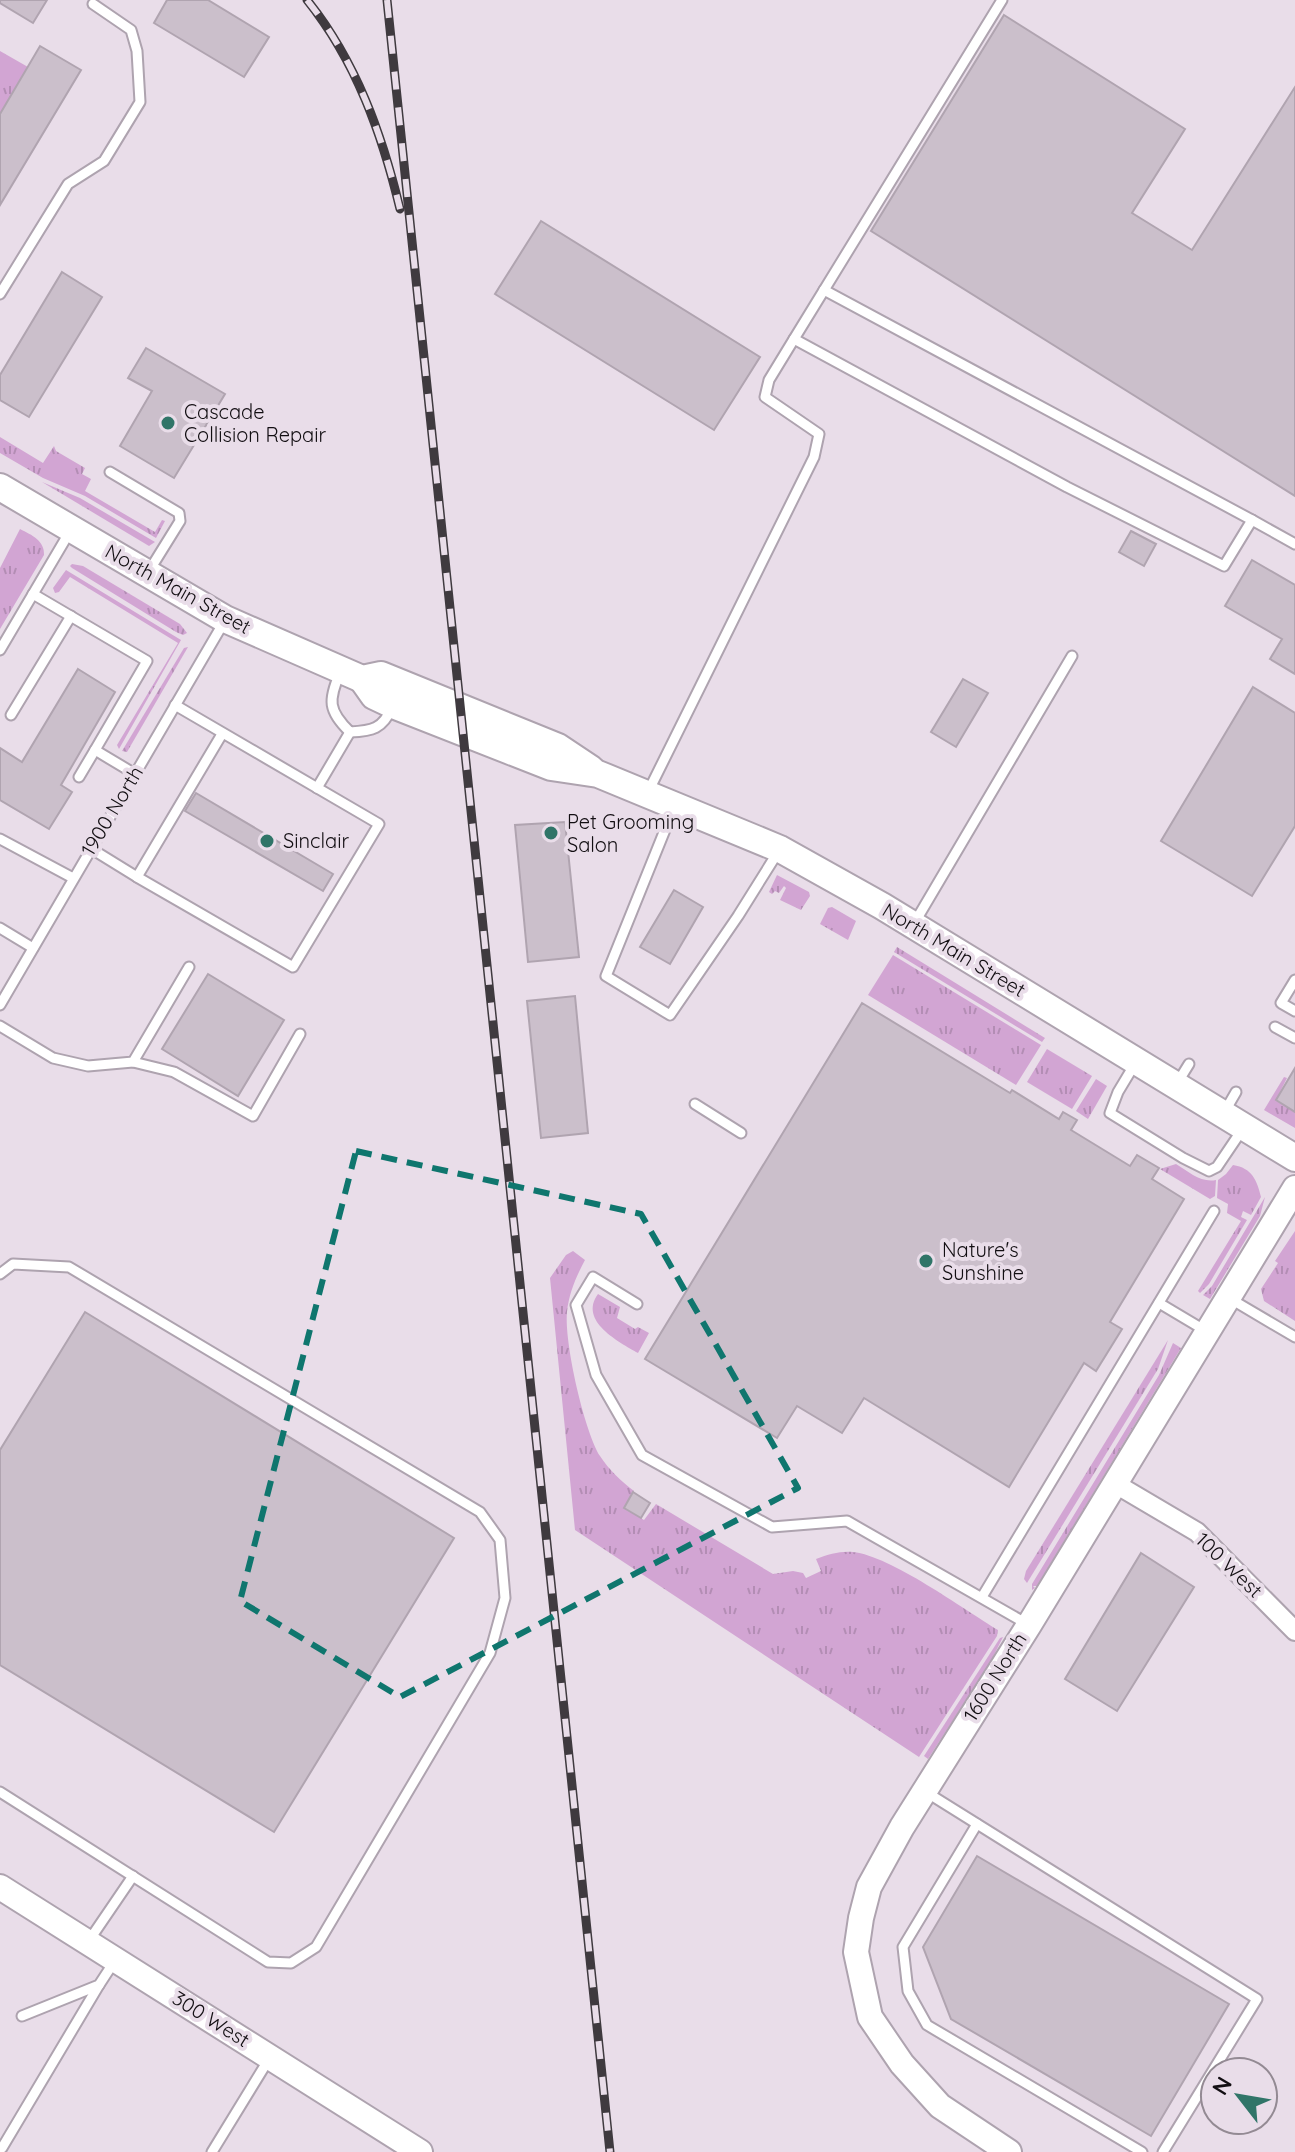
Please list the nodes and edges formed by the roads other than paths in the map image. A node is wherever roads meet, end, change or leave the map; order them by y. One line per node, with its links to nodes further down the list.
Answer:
1 (1002, 0): 3 (lane)
2 (93, 4): 4 (lane)
3 (824, 290): 5 (lane); 8 (lane)
4 (0, 294)
5 (794, 339): 8 (lane); 28 (lane)
6 (110, 472): 11 (lane)
7 (0, 487): 9 (main road, North Main Street)
8 (1252, 520): 10 (lane)
9 (71, 530): 11 (main road, North Main Street); 12 (lane)
10 (1295, 544)
11 (147, 574): 14 (main road, North Main Street)
12 (33, 594): 13 (lane); 15 (lane)
13 (71, 616): 20 (lane); 23 (lane)
14 (225, 619): 17 (main road, North Main Street); 18 (lane, 1900 North)
15 (0, 650)
16 (1072, 656): 35 (lane)
17 (352, 674): 19 (main road, North Main Street); 21 (lane); 25 (main road, North Main Street)
18 (175, 705): 22 (lane); 24 (lane, 1900 North)
19 (393, 705): 21 (lane); 25 (main road, North Main Street)
20 (11, 715)
21 (350, 732): 27 (lane)
22 (222, 734): 27 (lane); 33 (lane)
23 (95, 750): 24 (lane); 26 (lane)
24 (135, 774): 31 (lane, 1900 North)
25 (598, 774): 28 (main road, North Main Street)
26 (79, 777)
27 (317, 788): 33 (lane)
28 (647, 793): 29 (main road, North Main Street)
29 (674, 807): 32 (main road, North Main Street); 32 (lane)
30 (0, 839): 34 (lane)
31 (90, 848): 33 (lane); 34 (lane, 1900 North)
32 (780, 849): 35 (main road, North Main Street)
33 (137, 877)
34 (73, 878): 37 (lane, 1900 North)
35 (913, 925): 47 (main road, North Main Street)
36 (0, 928): 37 (lane)
37 (33, 948): 40 (lane, 1900 North)
38 (189, 967): 46 (lane)
39 (1295, 980): 41 (lane)
40 (0, 1005)
41 (1295, 1011)
42 (0, 1026): 46 (lane)
43 (1275, 1027): 45 (lane)
44 (300, 1034): 46 (lane)
45 (1295, 1038)
46 (133, 1062)
47 (1137, 1062): 49 (main road, North Main Street); 49 (lane)
48 (695, 1104): 50 (lane)
49 (1234, 1111): 51 (main road, North Main Street)
50 (741, 1133)
51 (1295, 1158)
52 (1295, 1188): 55 (street, 1600 North)
53 (1214, 1211): 56 (lane)
54 (0, 1274): 67 (lane)
55 (1228, 1296): 58 (street, 1600 North); 59 (lane)
56 (1159, 1303): 58 (lane); 61 (lane)
57 (637, 1304): 61 (lane)
58 (1206, 1331): 60 (street, 1600 North)
59 (1295, 1337)
60 (1114, 1483): 62 (street, 1600 North); 63 (street, 100 West)
61 (982, 1597): 62 (lane)
62 (1029, 1625): 64 (street, 1600 North)
63 (1295, 1631)
64 (924, 1791): 66 (lane); 77 (street, 1600 North)
65 (0, 1792): 67 (lane)
66 (977, 1824): 78 (lane); 79 (lane)
67 (133, 1876): 69 (lane)
68 (0, 1887): 69 (street, 300 West)
69 (88, 1942): 70 (street, 300 West)
70 (116, 1959): 71 (lane); 73 (street, 300 West)
71 (99, 1985): 72 (lane); 74 (lane)
72 (22, 2016)
73 (271, 2056): 75 (lane); 76 (street, 300 West)
74 (2, 2148)
75 (212, 2152)
76 (420, 2152)
77 (1009, 2152)
78 (1142, 2152)
79 (1163, 2152)

